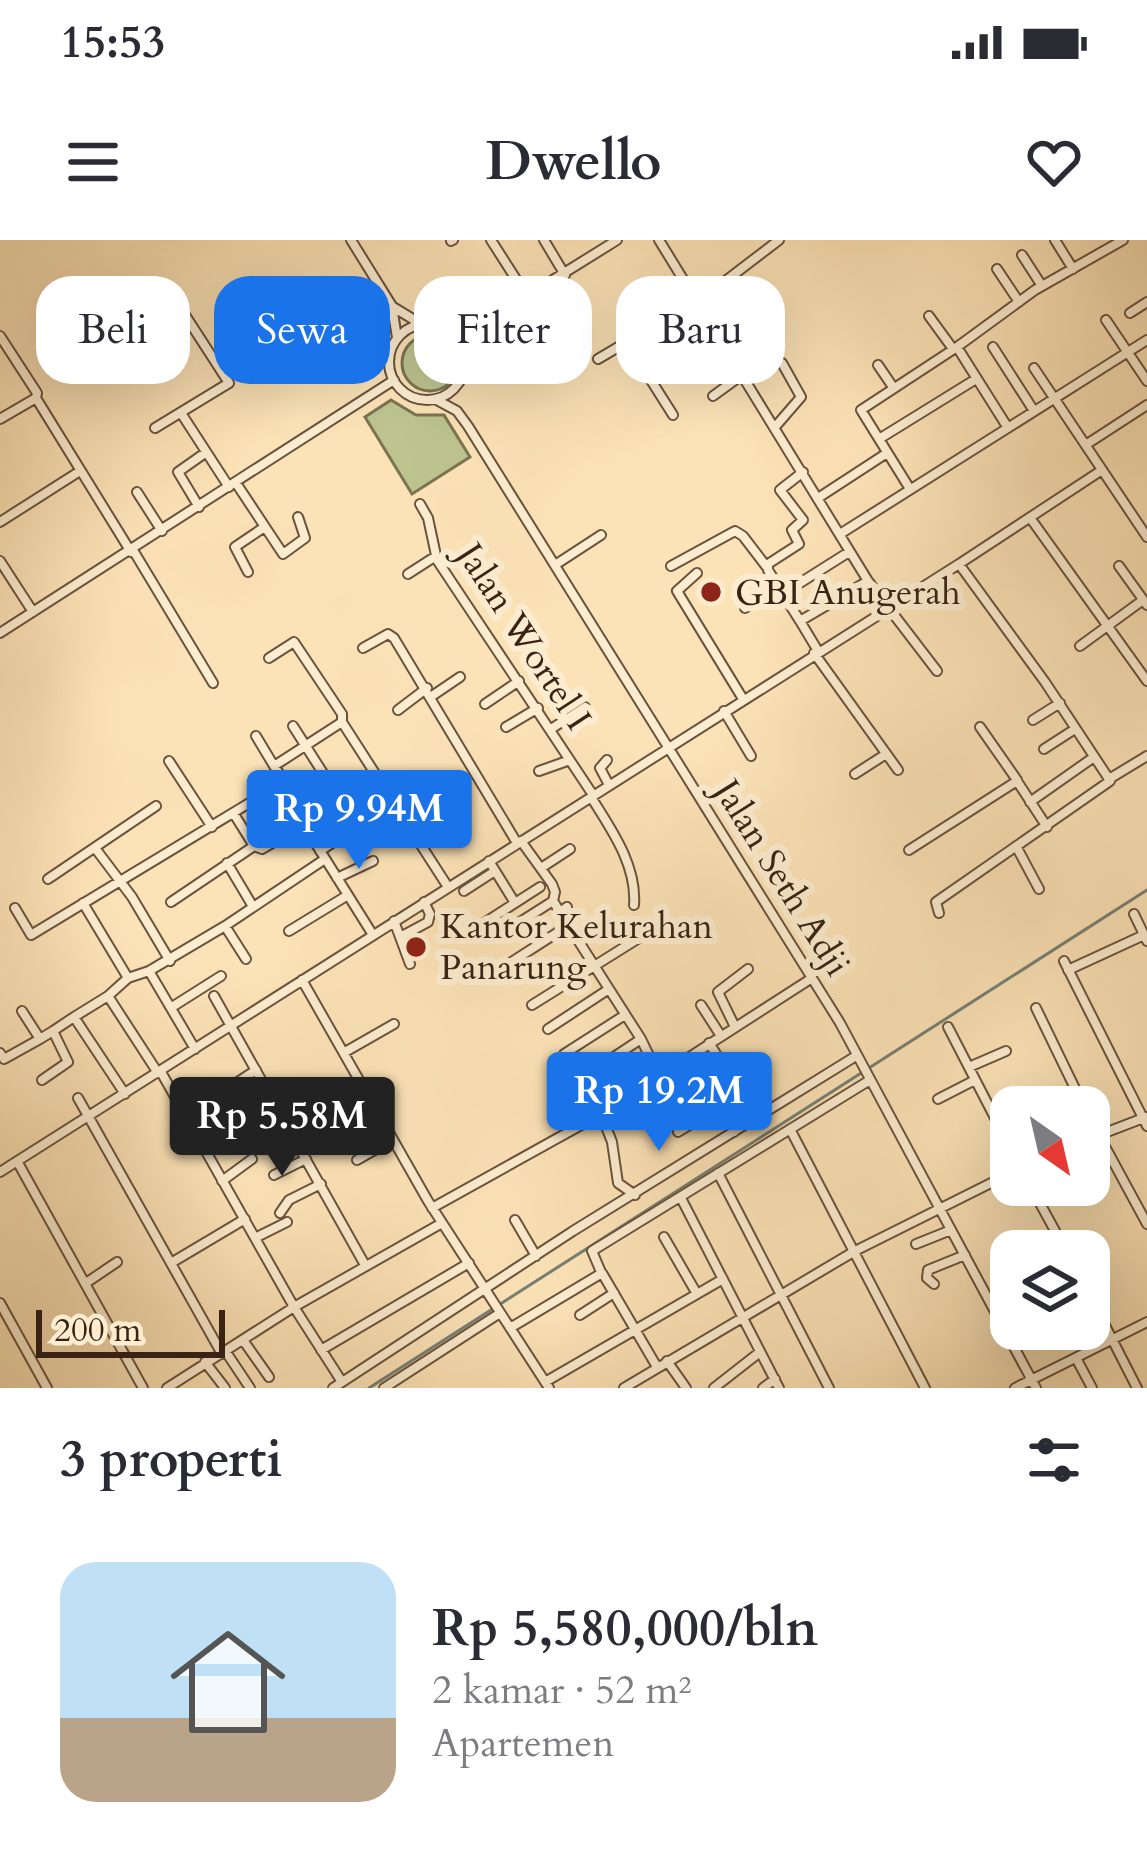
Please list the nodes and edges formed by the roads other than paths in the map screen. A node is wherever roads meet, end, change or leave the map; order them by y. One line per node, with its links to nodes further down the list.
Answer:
1 (351, 240): 19 (street)
2 (491, 240): 13 (street)
3 (544, 240): 12 (street)
4 (617, 240): 12 (street)
5 (659, 240): 14 (street)
6 (779, 240): 15 (street)
7 (1055, 240): 11 (street)
8 (1123, 240): 11 (street)
9 (1022, 255): 16 (street)
10 (997, 269): 17 (street)
11 (1073, 269): 16 (street)
12 (566, 275)
13 (514, 276)
14 (683, 276)
15 (731, 276)
16 (1042, 286): 17 (street)
17 (1019, 302): 30 (street)
18 (1147, 302): 20 (street)
19 (392, 306): 22 (street); 27 (street)
20 (1130, 313)
21 (929, 316): 30 (street)
22 (414, 320)
23 (1106, 320): 32 (street)
24 (190, 323): 53 (street)
25 (414, 328): 27 (street)
26 (0, 336): 47 (street)
27 (397, 339): 38 (street)
28 (1147, 340): 32 (street)
29 (993, 347): 52 (street)
30 (955, 348): 37 (street); 45 (street)
31 (616, 350): 33 (street)
32 (1128, 352): 39 (street); 48 (street)
33 (598, 359)
34 (878, 365): 45 (street)
35 (785, 368): 56 (street)
36 (1034, 368): 48 (street)
37 (976, 379): 58 (street); 59 (street)
38 (394, 380): 49 (street); 66 (street)
39 (1147, 381)
40 (458, 384): 49 (street)
41 (460, 384): 51 (street)
42 (653, 384): 54 (street)
43 (731, 384): 46 (street)
44 (748, 384): 56 (street)
45 (893, 388): 59 (street)
46 (713, 396)
47 (36, 398): 55 (street); 64 (street)
48 (1053, 398): 52 (street); 60 (street)
49 (435, 399): 51 (street)
50 (1147, 405): 60 (street)
51 (458, 411): 85 (street, Jalan Seth Adji)
52 (1034, 411): 58 (street)
53 (181, 413): 57 (street); 61 (street)
54 (673, 415)
55 (0, 419)
56 (776, 427): 65 (street)
57 (154, 428)
58 (1008, 428): 67 (street)
59 (879, 440): 62 (street)
60 (1087, 444): 63 (street)
61 (205, 453): 66 (street); 71 (street)
62 (887, 453): 67 (street); 69 (street)
63 (1102, 470): 73 (street); 79 (street)
64 (80, 471): 74 (street); 80 (street)
65 (802, 472): 69 (street); 87 (street)
66 (233, 485): 71 (street); 75 (street)
67 (910, 489): 77 (street)
68 (137, 492): 76 (street)
69 (818, 498): 77 (street)
70 (420, 504): 82 (street, Jalan Wortel I)
71 (200, 508): 76 (street)
72 (298, 517): 75 (street)
73 (1031, 518): 84 (street); 99 (street)
74 (0, 523)
75 (263, 528): 89 (street)
76 (162, 531): 80 (street)
77 (840, 534): 81 (street)
78 (601, 535): 85 (street)
79 (1147, 537)
80 (132, 551): 97 (street); 109 (street)
81 (850, 552): 92 (street); 93 (street)
82 (436, 556): 91 (street); 107 (street, Jalan Wortel I)
83 (0, 561): 97 (street)
84 (958, 564): 95 (street); 113 (street)
85 (555, 565): 127 (street, Jalan Seth Adji)
86 (671, 566): 87 (street)
87 (766, 566): 93 (street)
88 (1119, 566): 94 (street)
89 (248, 572)
90 (697, 573): 111 (street)
91 (408, 574)
92 (868, 581): 95 (street); 98 (street)
93 (781, 590): 96 (street); 98 (street)
94 (1145, 602): 99 (street)
95 (886, 607): 103 (street); 105 (street)
96 (745, 608)
97 (33, 612): 100 (street)
98 (800, 621): 103 (street)
99 (1108, 624): 101 (street); 108 (street)
100 (2, 629)
101 (1080, 646)
102 (362, 648): 110 (street)
103 (816, 652): 111 (street); 129 (street)
104 (268, 658): 119 (street)
105 (937, 671)
106 (460, 677): 110 (street)
107 (519, 680): 112 (street); 115 (street, Jalan Wortel I)
108 (1147, 681)
109 (213, 683)
110 (429, 692): 116 (street); 153 (street)
111 (743, 699): 117 (street)
112 (485, 704)
113 (1060, 704): 118 (street); 123 (street)
114 (585, 707): 124 (street)
115 (538, 708): 121 (street); 124 (street, Jalan Wortel I)
116 (398, 710)
117 (724, 711): 127 (street); 131 (street)
118 (1033, 720)
119 (342, 722): 126 (street); 147 (street)
120 (293, 726): 126 (street)
121 (506, 727)
122 (980, 727): 141 (street)
123 (1076, 728): 128 (street); 132 (street)
124 (551, 729): 133 (street, Jalan Wortel I)
125 (256, 736): 136 (street)
126 (306, 746): 136 (street); 146 (street)
127 (668, 746): 143 (street); 201 (street, Jalan Seth Adji)
128 (1045, 749)
129 (886, 754): 137 (street); 139 (street)
130 (1147, 755): 140 (street)
131 (751, 756)
132 (1094, 757): 140 (street); 145 (street)
133 (570, 760): 138 (street); 144 (street, Jalan Wortel I)
134 (607, 760): 143 (street)
135 (169, 761): 151 (street)
136 (274, 766): 142 (street)
137 (898, 770)
138 (539, 772)
139 (856, 775)
140 (1112, 780): 152 (street)
141 (1017, 781): 145 (street); 158 (street)
142 (279, 785): 149 (street); 150 (street)
143 (609, 785): 144 (street)
144 (592, 796): 153 (street); 179 (street, Jalan Wortel I)
145 (1030, 802): 152 (street)
146 (342, 803)
147 (394, 803): 159 (street); 168 (street)
148 (156, 806): 156 (street)
149 (234, 814): 151 (street); 154 (street)
150 (304, 824): 154 (street); 159 (street)
151 (212, 827): 167 (street)
152 (1047, 827): 155 (street)
153 (519, 842): 161 (street); 163 (street)
154 (254, 846): 162 (street)
155 (1016, 846): 170 (street); 181 (street)
156 (95, 848): 166 (street); 167 (street)
157 (570, 849): 163 (street)
158 (909, 850)
159 (323, 855): 165 (street); 178 (street)
160 (373, 861): 165 (street)
161 (489, 861): 164 (street); 168 (street)
162 (227, 863): 174 (street); 178 (street)
163 (541, 868): 173 (street)
164 (495, 871): 171 (street); 177 (street)
165 (338, 878): 172 (street)
166 (48, 879)
167 (119, 881): 176 (street); 194 (street)
168 (448, 887): 175 (street)
169 (541, 887): 177 (street)
170 (1039, 890)
171 (464, 891)
172 (348, 895): 187 (street); 188 (street)
173 (553, 901): 186 (street); 190 (street)
174 (171, 902)
175 (424, 902): 183 (street); 189 (street)
176 (83, 903): 180 (street); 202 (street)
177 (515, 903): 184 (street)
178 (252, 905): 185 (street)
179 (634, 905)
180 (15, 908)
181 (939, 913)
182 (1134, 914): 192 (street)
183 (394, 921): 188 (street); 189 (street)
184 (484, 923)
185 (226, 926): 193 (street); 194 (street)
186 (569, 926): 195 (street); 197 (street)
187 (290, 932)
188 (373, 935): 203 (street)
189 (402, 936): 196 (street)
190 (495, 938)
191 (639, 938): 197 (street)
192 (1146, 938): 249 (street)
193 (246, 959)
194 (170, 961): 199 (street)
195 (510, 963)
196 (410, 964)
197 (593, 966): 204 (street); 207 (street)
198 (748, 969): 216 (street)
199 (149, 971): 202 (street); 209 (street)
200 (221, 976): 209 (street)
201 (812, 978): 216 (street); 228 (street, Jalan Seth Adji)
202 (128, 979): 205 (street)
203 (302, 980): 215 (street); 226 (street)
204 (609, 989): 212 (street); 218 (street)
205 (108, 996): 213 (street); 233 (street)
206 (214, 996): 215 (street)
207 (532, 1005)
208 (701, 1005): 220 (street)
209 (172, 1007): 224 (street)
210 (1036, 1008): 239 (street)
211 (22, 1011): 221 (street)
212 (625, 1015): 222 (street); 227 (street)
213 (74, 1017): 219 (street); 240 (street)
214 (394, 1024): 226 (street)
215 (232, 1025): 224 (street); 232 (street)
216 (735, 1027): 220 (street)
217 (948, 1028): 231 (street)
218 (548, 1029)
219 (53, 1031): 221 (street); 236 (street)
220 (721, 1036): 223 (street)
221 (40, 1039): 229 (street)
222 (641, 1039): 234 (street); 237 (street)
223 (710, 1043): 230 (street); 248 (street)
224 (195, 1049): 233 (street)
225 (1006, 1051): 231 (street)
226 (345, 1052): 254 (street)
227 (564, 1054)
228 (856, 1056): 235 (street, Jalan Seth Adji); 248 (street)
229 (1, 1058)
230 (687, 1058): 234 (street); 243 (street)
231 (969, 1068): 238 (street)
232 (256, 1070): 246 (street); 256 (street)
233 (159, 1072): 240 (street); 246 (street)
234 (659, 1076): 245 (street)
235 (868, 1076): 250 (street); 268 (street, Jalan Seth Adji)
236 (42, 1080)
237 (579, 1080)
238 (975, 1080): 242 (street); 244 (street)
239 (1074, 1086)
240 (124, 1094): 247 (street)
241 (78, 1098): 247 (street)
242 (938, 1099)
243 (719, 1107): 251 (street); 252 (street)
244 (990, 1109)
245 (602, 1114): 266 (street); 269 (street)
246 (186, 1116): 263 (street)
247 (88, 1117): 258 (street); 284 (street)
248 (758, 1117): 252 (street)
249 (1146, 1120): 253 (street)
250 (790, 1129): 261 (street); 280 (street)
251 (678, 1132)
252 (734, 1132): 266 (street)
253 (1110, 1132)
254 (392, 1140): 257 (street); 269 (street)
255 (252, 1159): 263 (street)
256 (306, 1159): 262 (street); 265 (street)
257 (357, 1160)
258 (17, 1161): 260 (street); 289 (street)
259 (1110, 1164): 275 (street)
260 (0, 1172)
261 (718, 1173): 267 (street); 294 (street)
262 (274, 1175)
263 (222, 1181): 271 (street)
264 (990, 1183): 268 (street)
265 (321, 1184): 270 (street); 286 (street)
266 (634, 1195): 282 (street)
267 (681, 1198): 287 (street); 288 (street)
268 (939, 1207): 276 (street, Jalan Seth Adji); 280 (street)
269 (432, 1208): 274 (street)
270 (280, 1213)
271 (245, 1219): 278 (street); 284 (street)
272 (515, 1220): 282 (street)
273 (287, 1222): 278 (street)
274 (442, 1223): 285 (street); 286 (street)
275 (1147, 1224)
276 (951, 1230): 279 (street); 281 (street, Jalan Seth Adji)
277 (664, 1237): 293 (street)
278 (255, 1238): 296 (street)
279 (916, 1244)
280 (855, 1252): 294 (street); 330 (street)
281 (965, 1255): 290 (street); 316 (street, Jalan Seth Adji)
282 (536, 1256): 291 (street)
283 (117, 1262): 289 (street)
284 (171, 1263): 308 (street)
285 (469, 1263): 291 (street); 306 (street)
286 (365, 1265): 296 (street)
287 (601, 1272): 292 (street); 301 (street)
288 (723, 1280): 293 (street); 299 (street)
289 (86, 1282): 320 (street)
290 (934, 1284)
291 (485, 1290): 297 (street); 317 (street)
292 (614, 1293): 298 (street); 302 (street)
293 (697, 1294): 302 (street)
294 (782, 1294): 299 (street); 329 (street)
295 (0, 1303): 319 (street)
296 (293, 1307): 304 (street); 306 (street)
297 (497, 1308): 301 (street); 314 (street)
298 (580, 1315)
299 (742, 1317): 307 (street); 310 (street)
300 (1147, 1322): 305 (street)
301 (510, 1328): 318 (street)
302 (634, 1328): 312 (street); 318 (street)
303 (1110, 1334): 305 (street)
304 (243, 1340): 308 (street); 313 (street)
305 (1113, 1340): 309 (street); 333 (street)
306 (321, 1350): 317 (street)
307 (760, 1352): 315 (street); 327 (street)
308 (224, 1353): 311 (street); 323 (street)
309 (1076, 1358): 316 (street); 332 (street)
310 (667, 1361): 312 (street); 326 (street)
311 (205, 1362): 321 (street); 322 (street)
312 (657, 1367): 325 (street)
313 (269, 1377)
314 (399, 1384): 324 (street)
315 (777, 1384): 328 (street)
316 (1034, 1384): 331 (street)
317 (337, 1385)
318 (547, 1385)
319 (47, 1388)
320 (143, 1388)
321 (167, 1388)
322 (224, 1388)
323 (250, 1388)
324 (384, 1388)
325 (624, 1388)
326 (686, 1388)
327 (714, 1388)
328 (763, 1388)
329 (830, 1388)
330 (925, 1388)
331 (1015, 1388)
332 (1092, 1388)
333 (1137, 1388)

